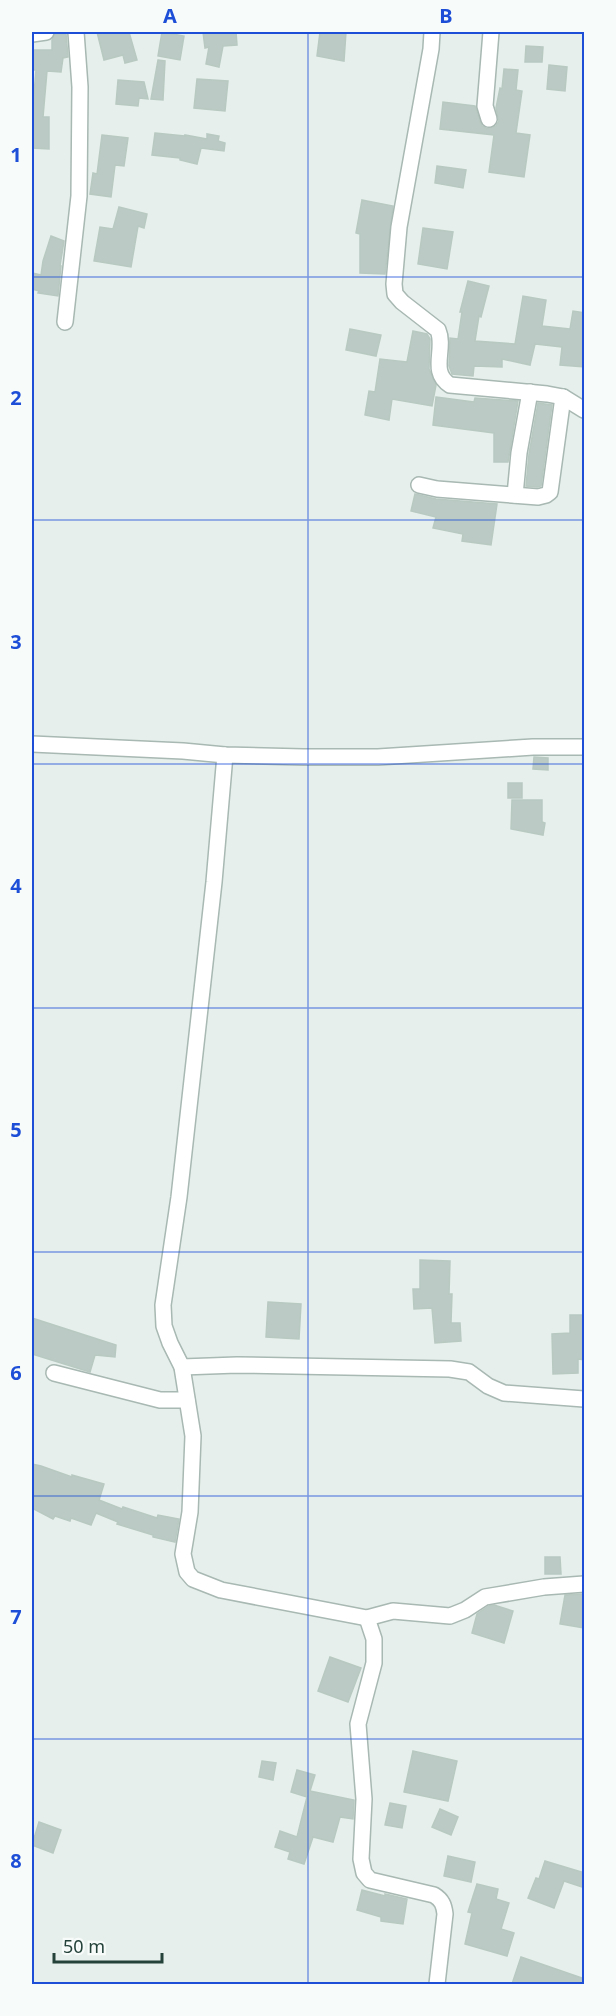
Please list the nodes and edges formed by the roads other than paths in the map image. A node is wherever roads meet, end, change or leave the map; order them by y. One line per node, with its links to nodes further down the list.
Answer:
1 (46, 32): 5 (street)
2 (76, 32): 7 (street)
3 (432, 32): 8 (street)
4 (491, 32): 6 (street)
5 (32, 34)
6 (489, 119)
7 (65, 322)
8 (530, 392): 9 (street); 12 (street)
9 (563, 398): 10 (street); 12 (street)
10 (585, 410)
11 (419, 485): 12 (street)
12 (515, 495)
13 (32, 744): 15 (street)
14 (585, 747): 15 (street)
15 (225, 755): 16 (street)
16 (182, 1367): 18 (street); 19 (street)
17 (54, 1373): 19 (street)
18 (585, 1399)
19 (187, 1400): 21 (street)
20 (585, 1584): 21 (street)
21 (367, 1618): 22 (street)
22 (437, 1984)

